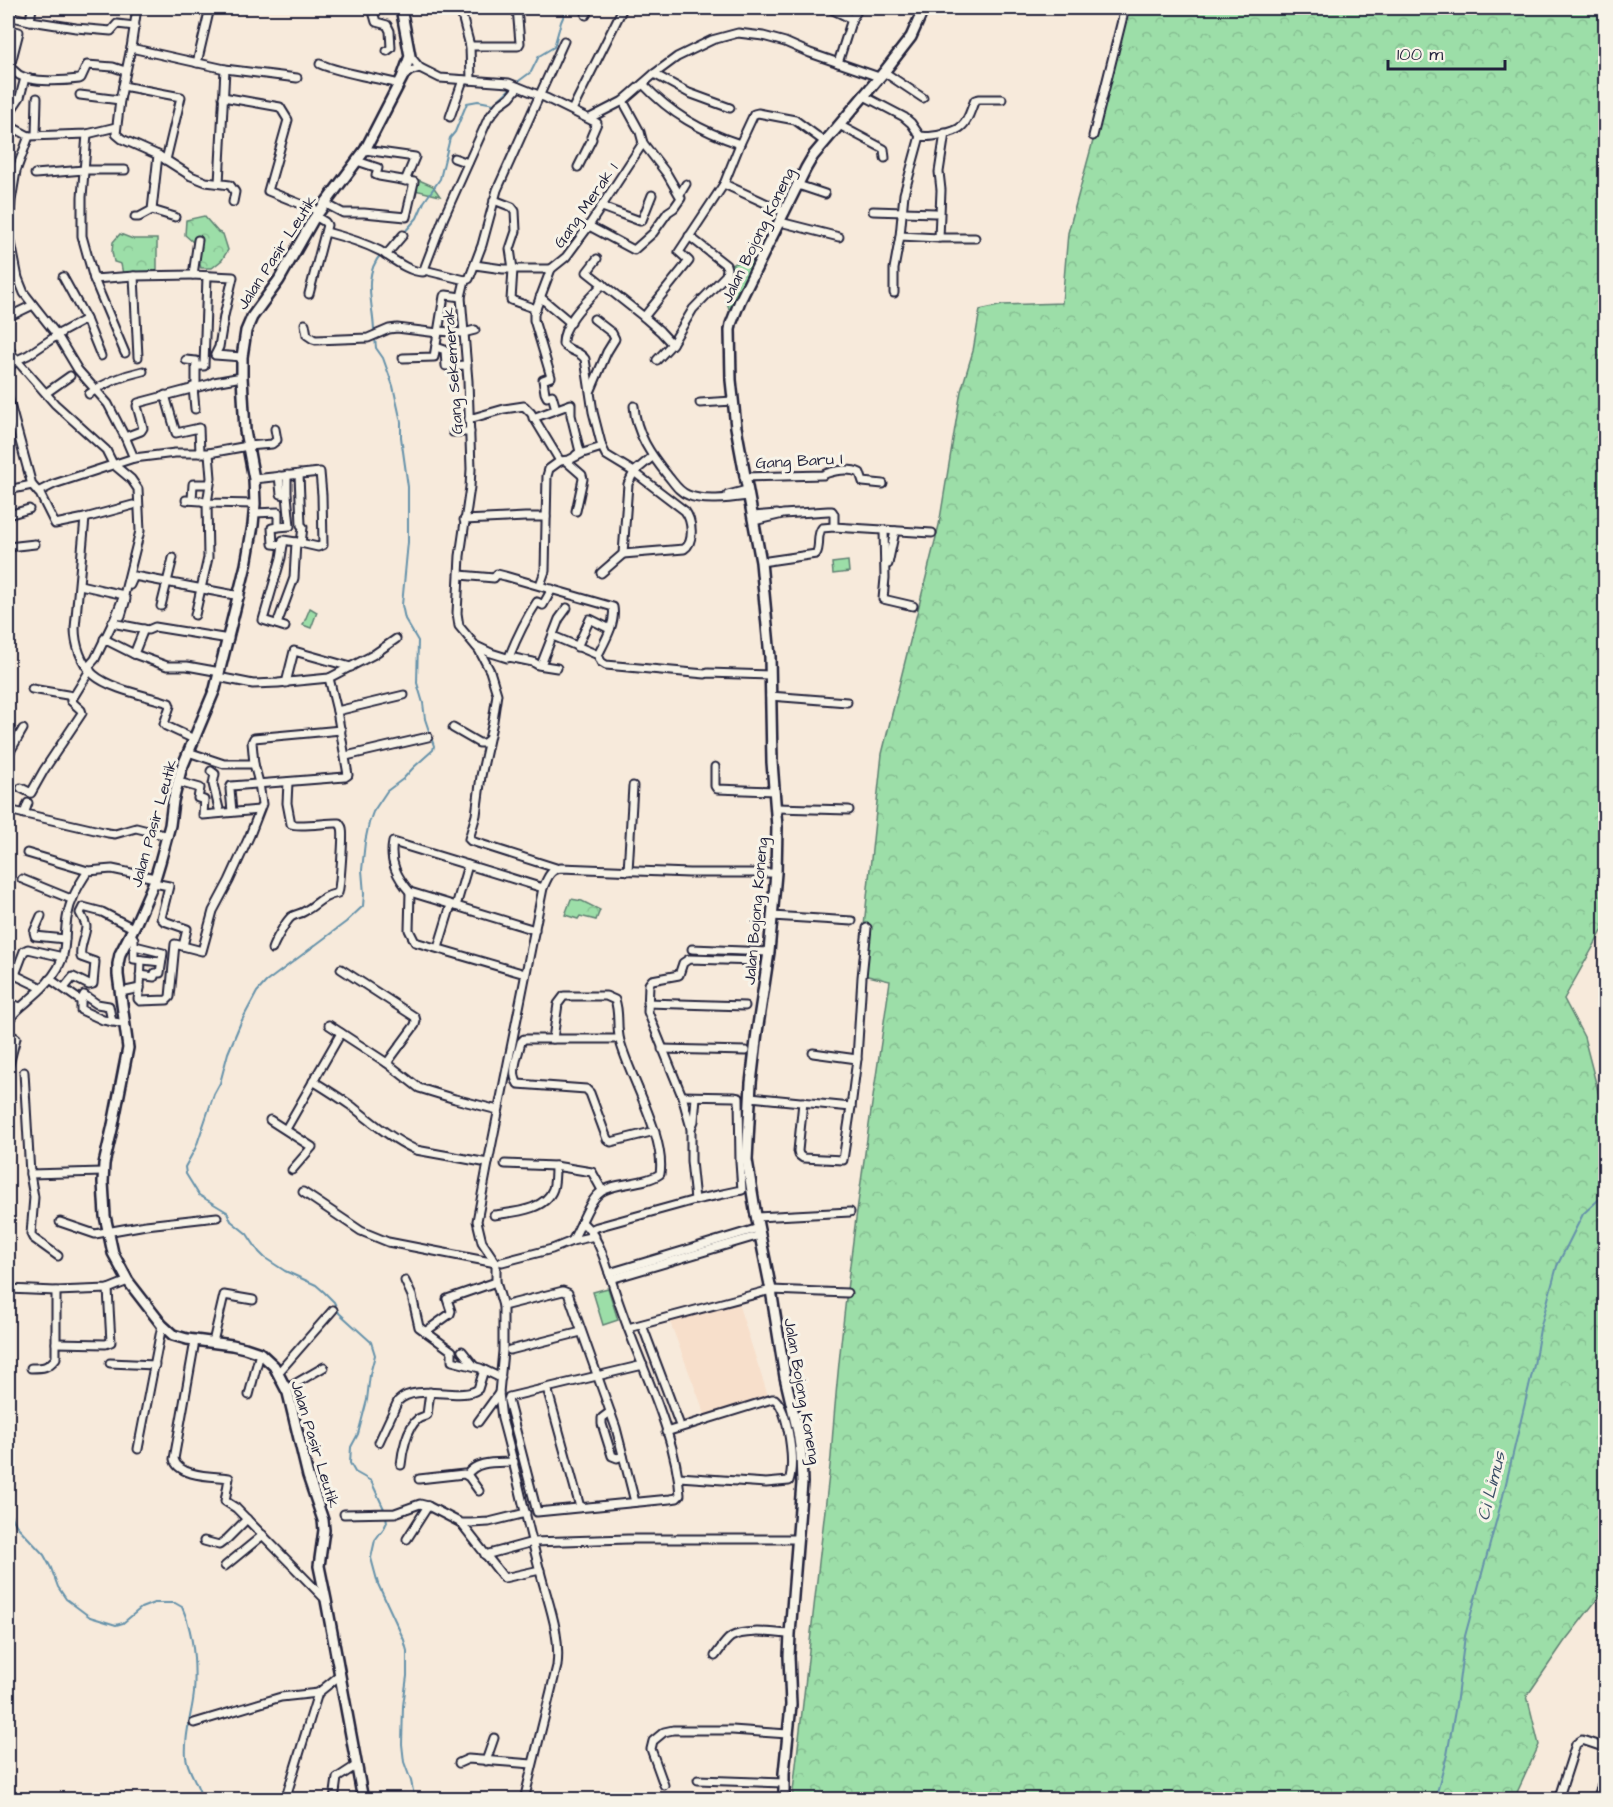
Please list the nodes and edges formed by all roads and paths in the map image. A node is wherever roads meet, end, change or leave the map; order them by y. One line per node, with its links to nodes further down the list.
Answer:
1 (32, 8): 14 (street)
2 (137, 8): 18 (street)
3 (372, 8): 23 (street)
4 (401, 8): 24 (street)
5 (460, 8): 21 (street)
6 (517, 8): 21 (street)
7 (590, 8): 15 (street)
8 (622, 8): 51 (street)
9 (829, 8): 16 (street)
10 (859, 8): 16 (street)
11 (924, 8): 33 (street, Jalan Bojong Koneng)
12 (1125, 8): 62 (street)
13 (209, 12): 25 (street)
14 (8, 15)
15 (586, 15)
16 (852, 19): 26 (street)
17 (31, 21): 18 (street)
18 (135, 26): 22 (street)
19 (8, 29): 28 (street)
20 (564, 41): 42 (street, Gang Sekemerak)
21 (470, 46): 36 (street)
22 (131, 48): 25 (street); 31 (street)
23 (387, 51)
24 (410, 56): 29 (street); 37 (street, Jalan Pasir Leutik)
25 (197, 63): 30 (street)
26 (838, 63): 32 (street); 33 (street)
27 (320, 64): 37 (street)
28 (9, 66): 34 (street)
29 (420, 68): 36 (street); 37 (street)
30 (225, 69): 35 (street); 44 (street)
31 (125, 71): 34 (street); 40 (street)
32 (654, 74): 38 (street); 50 (street)
33 (882, 75): 43 (street, Jalan Bojong Koneng); 46 (street)
34 (25, 78): 52 (street)
35 (297, 78)
36 (467, 80): 39 (street); 53 (street)
37 (400, 81): 66 (street, Jalan Pasir Leutik)
38 (643, 84): 49 (street); 65 (street)
39 (514, 85): 42 (street); 72 (street)
40 (123, 86): 48 (street); 70 (street)
41 (80, 95): 48 (street)
42 (540, 95): 51 (street); 85 (street, Gang Sekemerak)
43 (864, 96): 56 (street, Jalan Bojong Koneng); 61 (street)
44 (223, 97): 78 (street); 89 (street)
45 (37, 98): 60 (street)
46 (923, 98)
47 (1002, 99): 58 (street)
48 (120, 100): 57 (street)
49 (623, 101): 54 (street); 63 (street)
50 (730, 108)
51 (572, 110): 54 (street)
52 (8, 115)
53 (450, 117)
54 (590, 118): 73 (street)
55 (8, 125): 60 (street)
56 (839, 125): 64 (street, Jalan Bojong Koneng); 69 (street)
57 (116, 127): 59 (street); 67 (street)
58 (945, 133): 61 (street); 103 (street)
59 (87, 134): 60 (street); 74 (street)
60 (32, 136): 123 (street)
61 (920, 136): 92 (street)
62 (1093, 136)
63 (643, 142): 82 (street); 87 (street, Gang Merak 1)
64 (825, 142): 65 (street); 81 (street, Jalan Bojong Koneng)
65 (740, 144): 80 (street)
66 (365, 150): 71 (street, Jalan Pasir Leutik); 77 (street)
67 (158, 155): 70 (street); 88 (street)
68 (454, 158): 72 (street)
69 (885, 158)
70 (166, 160): 78 (street)
71 (357, 161): 77 (street); 89 (street, Jalan Pasir Leutik)
72 (468, 163): 111 (street)
73 (579, 167)
74 (84, 170): 75 (street); 76 (street); 116 (street)
75 (125, 170)
76 (35, 174)
77 (405, 181): 89 (street)
78 (219, 183): 86 (street)
79 (687, 184): 82 (street)
80 (724, 184): 91 (street); 100 (street)
81 (798, 184): 83 (street); 91 (street, Jalan Bojong Koneng)
82 (680, 194): 97 (street)
83 (825, 194)
84 (652, 195): 87 (street)
85 (494, 200): 108 (street, Gang Sekemerak); 109 (street)
86 (233, 202)
87 (602, 207): 97 (street, Gang Merak 1)
88 (152, 210): 94 (street); 95 (street)
89 (319, 210): 98 (street); 141 (street, Jalan Pasir Leutik)
90 (873, 211): 92 (street)
91 (784, 212): 96 (street, Jalan Bojong Koneng)
92 (902, 212): 93 (street); 101 (street)
93 (934, 213)
94 (135, 217)
95 (175, 217)
96 (780, 222): 102 (street); 158 (street, Jalan Bojong Koneng)
97 (589, 226): 110 (street, Gang Merak 1)
98 (326, 232): 106 (street); 120 (street)
99 (403, 235): 106 (street)
100 (689, 236): 126 (street); 135 (street)
101 (900, 236): 103 (street); 119 (street)
102 (839, 237)
103 (939, 238): 104 (street)
104 (975, 238)
105 (198, 240): 112 (street)
106 (384, 254): 111 (street)
107 (597, 259): 118 (street)
108 (475, 265): 109 (street); 117 (street, Gang Sekemerak)
109 (513, 269): 110 (street); 124 (street)
110 (551, 269): 122 (street, Gang Merak 1)
111 (424, 270): 117 (street)
112 (193, 275): 113 (street); 114 (street)
113 (134, 276): 116 (street); 140 (street)
114 (207, 276): 141 (street); 147 (street)
115 (63, 277): 127 (street)
116 (94, 279): 138 (street)
117 (465, 280): 121 (street, Gang Sekemerak)
118 (603, 284): 126 (street); 129 (street)
119 (894, 293)
120 (309, 294)
121 (461, 297): 132 (street); 133 (street, Gang Sekemerak)
122 (540, 297): 124 (street, Gang Merak 1); 129 (street)
123 (33, 305): 125 (street); 134 (street)
124 (535, 312): 161 (street)
125 (8, 317)
126 (644, 317): 135 (street)
127 (86, 319): 134 (street); 139 (street)
128 (594, 319): 153 (street)
129 (571, 323): 153 (street)
130 (305, 324): 132 (street)
131 (475, 330): 133 (street)
132 (439, 332): 133 (street); 137 (street)
133 (463, 333): 146 (street, Gang Sekemerak)
134 (57, 335): 143 (street); 154 (street)
135 (672, 344): 145 (street)
136 (8, 345): 143 (street)
137 (436, 347): 142 (street); 146 (street)
138 (125, 353)
139 (101, 356)
140 (138, 357)
141 (242, 357): 151 (street, Jalan Pasir Leutik)
142 (403, 358)
143 (17, 360): 148 (street); 155 (street)
144 (186, 360): 147 (street)
145 (657, 360)
146 (467, 365): 164 (street, Gang Sekemerak)
147 (196, 366): 152 (street)
148 (8, 368)
149 (143, 370): 154 (street)
150 (70, 376): 155 (street)
151 (242, 377): 152 (street); 169 (street, Jalan Pasir Leutik)
152 (195, 387): 156 (street); 162 (street)
153 (591, 390): 170 (street)
154 (93, 392): 168 (street)
155 (46, 393): 176 (street)
156 (165, 395): 168 (street); 171 (street)
157 (8, 397): 185 (street)
158 (733, 401): 159 (street); 181 (street, Jalan Bojong Koneng)
159 (700, 403)
160 (634, 406): 173 (street)
161 (556, 408): 163 (street); 175 (street)
162 (195, 409)
163 (533, 418): 164 (street); 175 (street)
164 (469, 419): 167 (street, Gang Sekemerak)
165 (275, 429): 169 (street)
166 (453, 432): 167 (street)
167 (470, 432): 200 (street, Gang Sekemerak)
168 (125, 437): 174 (street)
169 (248, 446): 172 (street); 182 (street, Jalan Pasir Leutik)
170 (602, 447): 175 (street); 177 (street)
171 (200, 453): 172 (street); 174 (street)
172 (209, 453): 183 (street)
173 (652, 457): 177 (street); 190 (street)
174 (134, 458): 176 (street)
175 (565, 461): 195 (street); 197 (street)
176 (113, 464): 187 (street); 221 (street)
177 (634, 472): 210 (street); 210 (street)
178 (299, 474): 179 (street); 206 (street); 206 (street)
179 (288, 475): 180 (street); 189 (street)
180 (279, 476): 182 (street); 189 (street)
181 (744, 477): 184 (street, Gang Baru I); 188 (street, Jalan Bojong Koneng)
182 (254, 479): 193 (street, Jalan Pasir Leutik)
183 (209, 484): 191 (street); 191 (street)
184 (884, 484)
185 (32, 485): 186 (street); 187 (street)
186 (8, 490)
187 (38, 492): 198 (street)
188 (747, 493): 190 (street); 190 (street); 199 (street, Jalan Bojong Koneng)
189 (287, 495): 201 (street)
190 (717, 498)
191 (207, 503): 193 (street); 219 (street)
192 (133, 505): 198 (street)
193 (254, 508): 201 (street); 222 (street, Jalan Pasir Leutik)
194 (29, 509): 196 (street)
195 (576, 511)
196 (8, 515)
197 (546, 517): 200 (street); 218 (street)
198 (85, 518): 217 (street)
199 (753, 519): 202 (street); 212 (street, Jalan Bojong Koneng)
200 (464, 520): 214 (street, Gang Sekemerak)
201 (278, 527): 208 (street)
202 (834, 527): 203 (street); 212 (street)
203 (884, 530): 204 (street); 215 (street)
204 (895, 531): 205 (street); 215 (street)
205 (932, 533)
206 (298, 543): 208 (street); 229 (street)
207 (35, 544): 209 (street)
208 (283, 545): 229 (street)
209 (8, 547)
210 (623, 554): 213 (street)
211 (173, 558): 216 (street)
212 (761, 562): 247 (street, Jalan Bojong Koneng)
213 (601, 573)
214 (460, 575): 218 (street); 237 (street, Gang Sekemerak)
215 (885, 578): 224 (street)
216 (167, 581): 219 (street); 223 (street); 227 (street)
217 (80, 585): 221 (street); 245 (street)
218 (540, 585): 220 (street)
219 (201, 588): 222 (street); 226 (street)
220 (552, 589): 232 (street); 241 (street)
221 (123, 595): 228 (street)
222 (240, 596): 235 (street, Jalan Pasir Leutik)
223 (161, 606)
224 (913, 606)
225 (567, 608): 233 (street)
226 (195, 615)
227 (122, 616)
228 (112, 623): 231 (street); 234 (street)
229 (277, 624): 230 (street)
230 (285, 627)
231 (144, 629): 235 (street); 239 (street)
232 (610, 629): 238 (street); 240 (street)
233 (553, 636): 238 (street); 242 (street)
234 (104, 639): 239 (street); 245 (street)
235 (229, 639): 246 (street, Jalan Pasir Leutik)
236 (396, 639): 243 (street)
237 (474, 644): 241 (street); 261 (street, Gang Sekemerak)
238 (578, 647): 240 (street)
239 (134, 654): 246 (street)
240 (598, 655): 247 (street)
241 (509, 657): 242 (street)
242 (541, 665): 244 (street)
243 (351, 667): 248 (street); 249 (street)
244 (557, 668)
245 (89, 669): 252 (street); 260 (street)
246 (219, 675): 249 (street); 260 (street, Jalan Pasir Leutik)
247 (770, 675): 253 (street, Jalan Bojong Koneng)
248 (329, 678): 249 (street); 255 (street)
249 (286, 683)
250 (32, 689): 252 (street)
251 (404, 694): 255 (street)
252 (73, 696): 272 (street)
253 (770, 696): 254 (street); 273 (street, Jalan Bojong Koneng)
254 (847, 702)
255 (338, 711): 258 (street)
256 (453, 728): 261 (street)
257 (23, 729): 263 (street)
258 (341, 730): 264 (street); 265 (street)
259 (428, 737): 264 (street)
260 (194, 739): 262 (street, Jalan Pasir Leutik)
261 (488, 740): 285 (street, Gang Sekemerak)
262 (189, 752): 265 (street); 268 (street, Jalan Pasir Leutik)
263 (8, 755)
264 (346, 756): 269 (street)
265 (254, 764): 270 (street)
266 (715, 767): 273 (street)
267 (211, 771): 280 (street)
268 (178, 782): 280 (street); 282 (street, Jalan Pasir Leutik)
269 (288, 782): 270 (street); 305 (street)
270 (259, 783): 277 (street); 279 (street)
271 (633, 786): 287 (street)
272 (21, 788)
273 (774, 791): 275 (street, Jalan Bojong Koneng)
274 (28, 803): 281 (street)
275 (776, 808): 278 (street); 288 (street, Jalan Bojong Koneng)
276 (8, 810): 281 (street)
277 (259, 810): 279 (street); 303 (street)
278 (849, 810)
279 (232, 812): 280 (street)
280 (220, 813)
281 (24, 814): 282 (street)
282 (168, 836): 290 (street, Jalan Pasir Leutik)
283 (27, 853): 286 (street)
284 (468, 865): 291 (street); 292 (street); 294 (street)
285 (556, 868): 287 (street); 291 (street)
286 (88, 871): 290 (street); 293 (street)
287 (628, 871): 288 (street)
288 (776, 873): 296 (street, Jalan Bojong Koneng)
289 (22, 879): 293 (street)
290 (154, 880): 300 (street, Jalan Pasir Leutik); 303 (street)
291 (543, 888): 299 (street)
292 (410, 892): 294 (street); 304 (street)
293 (71, 899): 301 (street)
294 (454, 905): 299 (street); 304 (street)
295 (41, 916): 301 (street)
296 (772, 916): 297 (street); 307 (street, Jalan Bojong Koneng)
297 (852, 921)
298 (867, 928): 336 (street)
299 (535, 930): 313 (street)
300 (131, 931): 302 (street); 317 (street); 319 (street, Jalan Pasir Leutik)
301 (65, 939): 308 (street)
302 (135, 946): 309 (street); 311 (street)
303 (183, 946): 318 (street)
304 (438, 948): 313 (street)
305 (272, 949)
306 (692, 949): 307 (street)
307 (769, 952): 344 (street, Jalan Bojong Koneng)
308 (63, 957): 315 (street); 316 (street)
309 (141, 960): 311 (street); 314 (street)
310 (757, 961): 322 (street)
311 (161, 962): 314 (street)
312 (341, 969): 337 (street)
313 (525, 974): 347 (street)
314 (140, 975): 318 (street)
315 (50, 979): 316 (street); 317 (street)
316 (42, 988): 324 (street)
317 (64, 988): 320 (street)
318 (140, 988): 319 (street)
319 (121, 992): 327 (street, Jalan Pasir Leutik)
320 (81, 1001): 326 (street); 326 (street)
321 (8, 1002): 324 (street)
322 (647, 1003): 323 (street); 333 (street)
323 (745, 1006)
324 (20, 1007): 325 (street)
325 (8, 1022)
326 (112, 1022): 327 (street)
327 (125, 1024): 356 (street, Jalan Pasir Leutik)
328 (329, 1025): 330 (street)
329 (8, 1034): 340 (street)
330 (341, 1034): 337 (street); 339 (street)
331 (553, 1039): 332 (street); 332 (street); 351 (street)
332 (619, 1039): 351 (street)
333 (662, 1049): 334 (street); 342 (street)
334 (746, 1051)
335 (813, 1053): 336 (street)
336 (857, 1059): 346 (street)
337 (387, 1063): 347 (street)
338 (24, 1072): 357 (street)
339 (313, 1081): 350 (street); 352 (street)
340 (8, 1083): 341 (street)
341 (8, 1095)
342 (682, 1096): 343 (street); 349 (street)
343 (696, 1097): 349 (street); 360 (street)
344 (750, 1097): 345 (street); 364 (street, Jalan Bojong Koneng)
345 (803, 1102): 346 (street); 346 (street)
346 (851, 1107)
347 (498, 1110): 352 (street)
348 (270, 1120): 350 (street)
349 (691, 1128): 360 (street)
350 (286, 1129): 355 (street)
351 (655, 1131): 358 (street)
352 (488, 1162): 372 (street)
353 (505, 1164): 354 (street)
354 (555, 1166): 358 (street); 362 (street)
355 (292, 1170)
356 (103, 1172): 357 (street); 367 (street, Jalan Pasir Leutik)
357 (30, 1174): 371 (street)
358 (603, 1190): 366 (street)
359 (303, 1192): 372 (street)
360 (695, 1200): 369 (street)
361 (850, 1212): 364 (street)
362 (494, 1215)
363 (217, 1217): 367 (street)
364 (756, 1217): 368 (street, Jalan Bojong Koneng)
365 (60, 1222): 367 (street)
366 (582, 1222): 369 (street); 370 (street)
367 (108, 1231): 374 (street, Jalan Pasir Leutik)
368 (760, 1232): 373 (street); 379 (street, Jalan Bojong Koneng)
369 (593, 1233): 370 (street); 373 (street)
370 (572, 1241): 372 (street)
371 (58, 1256)
372 (499, 1262): 376 (street)
373 (610, 1276): 387 (street)
374 (128, 1281): 378 (street); 385 (street, Jalan Pasir Leutik)
375 (405, 1281): 388 (street)
376 (496, 1281): 383 (street); 388 (street)
377 (8, 1289): 380 (street)
378 (108, 1289): 380 (street); 392 (street)
379 (770, 1290): 381 (street); 386 (street); 433 (street, Jalan Bojong Koneng)
380 (56, 1291): 392 (street)
381 (846, 1293)
382 (254, 1300): 391 (street)
383 (503, 1306): 389 (street); 405 (street)
384 (333, 1310): 403 (street)
385 (162, 1325): 390 (street, Jalan Pasir Leutik); 397 (street)
386 (642, 1325): 387 (street); 413 (street)
387 (628, 1328): 398 (street)
388 (425, 1332): 399 (street)
389 (580, 1332): 393 (street); 404 (street)
390 (195, 1341): 391 (street, Jalan Pasir Leutik); 429 (street)
391 (213, 1342): 395 (street, Jalan Pasir Leutik)
392 (56, 1343): 401 (street)
393 (510, 1350)
394 (462, 1351): 399 (street)
395 (260, 1353): 403 (street, Jalan Pasir Leutik); 410 (street)
396 (110, 1363): 397 (street)
397 (155, 1365): 416 (street)
398 (643, 1365): 404 (street); 414 (street)
399 (474, 1366): 402 (street)
400 (324, 1367): 407 (street)
401 (31, 1368)
402 (484, 1370): 405 (street); 408 (street)
403 (278, 1373): 407 (street, Jalan Pasir Leutik)
404 (596, 1376): 406 (street); 411 (street)
405 (501, 1378): 409 (street)
406 (547, 1388): 426 (street); 426 (street)
407 (286, 1389): 439 (street, Jalan Pasir Leutik)
408 (430, 1392): 415 (street); 419 (street)
409 (499, 1393): 412 (street); 418 (street)
410 (249, 1395)
411 (610, 1412): 417 (street); 417 (street)
412 (478, 1422)
413 (679, 1423)
414 (666, 1432): 421 (street); 421 (street)
415 (379, 1442)
416 (138, 1449)
417 (623, 1456): 424 (street)
418 (514, 1462): 420 (street); 427 (street)
419 (401, 1465)
420 (467, 1475): 422 (street); 423 (street)
421 (679, 1477): 424 (street)
422 (419, 1479)
423 (479, 1491)
424 (634, 1502): 426 (street)
425 (428, 1506): 428 (street); 430 (street); 432 (street)
426 (580, 1507)
427 (526, 1513): 430 (street); 435 (street)
428 (344, 1514)
429 (247, 1519): 431 (street); 434 (street)
430 (461, 1523): 436 (street)
431 (263, 1535): 437 (street); 439 (street)
432 (407, 1539)
433 (798, 1539): 435 (street); 440 (street, Jalan Bojong Koneng)
434 (204, 1541)
435 (533, 1542): 436 (street); 438 (street)
436 (485, 1555): 438 (street)
437 (225, 1566)
438 (540, 1570): 450 (street)
439 (326, 1600): 442 (street, Jalan Pasir Leutik)
440 (790, 1634): 441 (street); 445 (street, Jalan Bojong Koneng)
441 (715, 1656)
442 (339, 1676): 443 (street); 451 (street, Jalan Pasir Leutik)
443 (318, 1693): 444 (street); 456 (street)
444 (194, 1723)
445 (788, 1734): 454 (street, Jalan Bojong Koneng); 455 (street)
446 (494, 1738): 448 (street)
447 (1605, 1748): 461 (street)
448 (486, 1761): 449 (street); 450 (street)
449 (459, 1762)
450 (532, 1764): 459 (street)
451 (357, 1765): 457 (street); 458 (street, Jalan Pasir Leutik)
452 (1605, 1772): 462 (street)
453 (698, 1780): 454 (street)
454 (784, 1783): 460 (street, Jalan Bojong Koneng)
455 (664, 1785)
456 (285, 1800)
457 (334, 1800)
458 (363, 1800)
459 (524, 1800)
460 (784, 1800)
461 (1558, 1800)
462 (1597, 1800)

